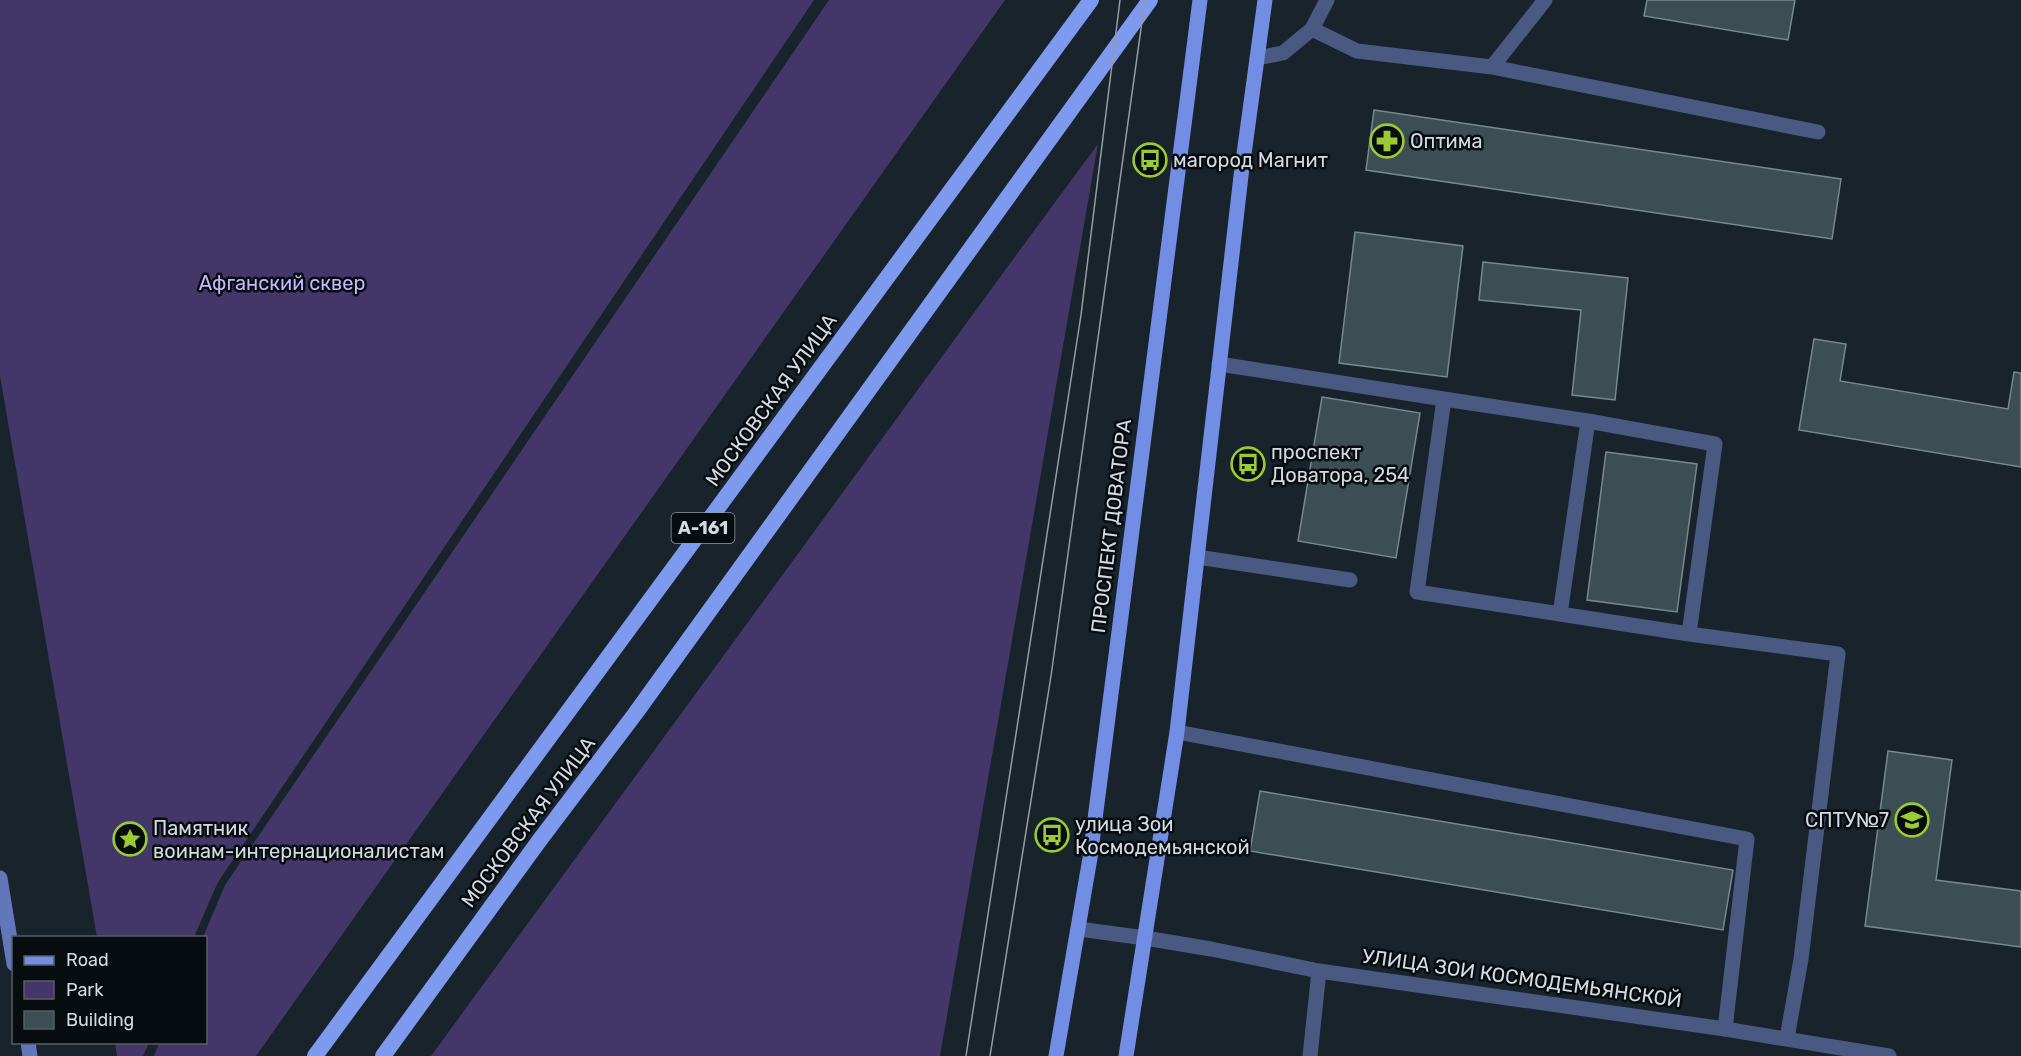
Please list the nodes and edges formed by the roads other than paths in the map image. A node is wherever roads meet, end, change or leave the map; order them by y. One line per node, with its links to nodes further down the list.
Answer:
1 (1091, 0): 26 (highway, МОСКОВСКАЯ УЛИЦА / А-161)
2 (1150, 0): 27 (highway, МОСКОВСКАЯ УЛИЦА / А-161)
3 (1200, 0): 20 (main road, ПРОСПЕКТ ДОВАТОРА)
4 (1265, 0): 8 (main road)
5 (1327, 0): 7 (street)
6 (1545, 0): 9 (street)
7 (1312, 29): 8 (street); 9 (street)
8 (1257, 58): 11 (main road)
9 (1492, 67): 10 (street)
10 (1818, 132)
11 (1219, 364): 12 (street); 14 (main road)
12 (1444, 399): 13 (street); 16 (street)
13 (1588, 421): 16 (street); 17 (street)
14 (1197, 557): 15 (street); 18 (main road)
15 (1350, 580)
16 (1560, 614): 17 (street)
17 (1689, 634): 25 (street)
18 (1177, 732): 21 (main road); 24 (street)
19 (0, 878): 22 (main road)
20 (1079, 929): 21 (street, УЛИЦА ЗОИ КОСМОДЕМЬЯНСКОЙ); 28 (main road, ПРОСПЕКТ ДОВАТОРА)
21 (1145, 939): 23 (street, УЛИЦА ЗОИ КОСМОДЕМЬЯНСКОЙ); 29 (main road)
22 (12, 952)
23 (1319, 971): 24 (street, УЛИЦА ЗОИ КОСМОДЕМЬЯНСКОЙ); 30 (street)
24 (1725, 1029): 25 (street, УЛИЦА ЗОИ КОСМОДЕМЬЯНСКОЙ)
25 (1787, 1038): 31 (street, УЛИЦА ЗОИ КОСМОДЕМЬЯНСКОЙ)
26 (315, 1056)
27 (383, 1056)
28 (1056, 1056)
29 (1126, 1056)
30 (1310, 1056)
31 (1888, 1056)

